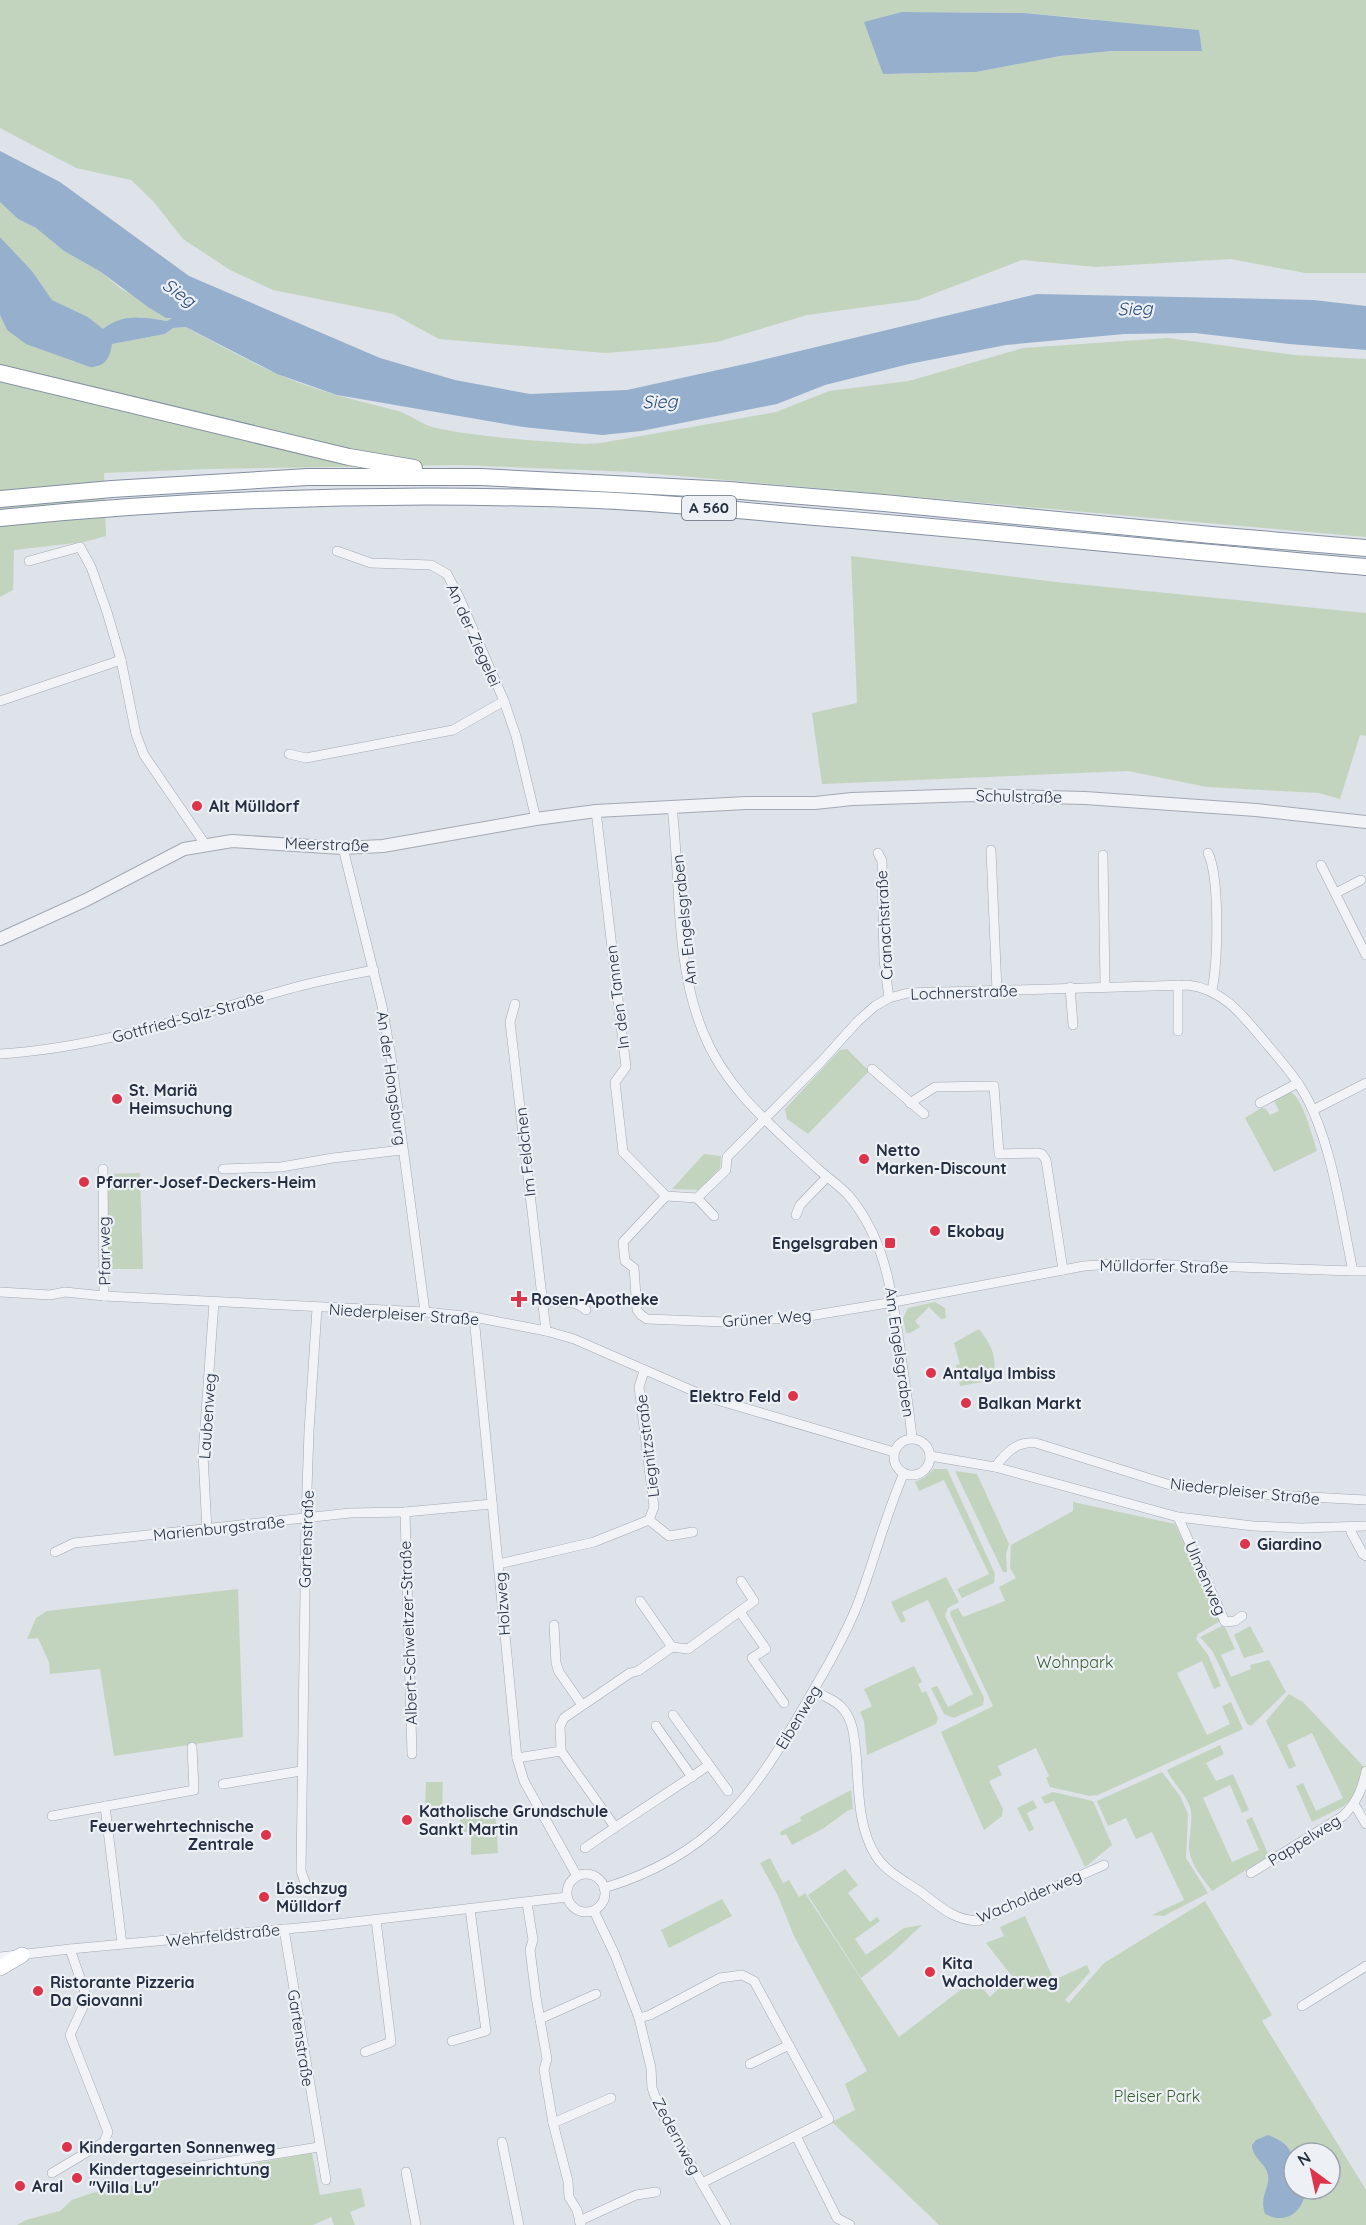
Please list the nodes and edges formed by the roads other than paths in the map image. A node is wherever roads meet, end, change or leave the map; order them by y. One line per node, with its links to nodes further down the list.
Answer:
1 (0, 373): 2 (highway)
2 (481, 477): 3 (highway, A 560); 5 (highway, A 560)
3 (0, 499)
4 (0, 518): 8 (highway, A 560)
5 (1366, 548)
6 (337, 551): 11 (street, An der Ziegelei)
7 (29, 561): 9 (street)
8 (1366, 567)
9 (121, 660): 10 (street); 17 (street)
10 (0, 701)
11 (504, 702): 12 (street, An der Ziegelei); 15 (street, An der Ziegelei)
12 (289, 754)
13 (672, 807): 14 (street, Meerstraße); 16 (street, Schulstraße); 46 (street, Am Engelsgraben)
14 (596, 811): 15 (street, Meerstraße); 51 (street, In den Tannen)
15 (536, 819): 18 (street, Meerstraße)
16 (1366, 822)
17 (205, 844): 18 (street, Meerstraße); 26 (street, Meerstraße)
18 (343, 848): 28 (street, An der Hongsburg)
19 (991, 850): 33 (street)
20 (878, 853): 34 (street, Cranachstraße)
21 (1208, 853): 32 (street)
22 (1103, 855): 30 (street)
23 (1321, 865): 25 (street)
24 (1361, 880): 25 (street)
25 (1336, 893): 27 (street)
26 (0, 939)
27 (1366, 955)
28 (374, 970): 38 (street, Gottfried-Salz-Straße); 47 (street, An der Hongsburg)
29 (1178, 985): 30 (street, Lochnerstraße); 32 (street, Lochnerstraße); 37 (street)
30 (1105, 986): 31 (street, Lochnerstraße)
31 (1070, 987): 33 (street, Lochnerstraße); 36 (street)
32 (1212, 990): 40 (street, Lochnerstraße)
33 (997, 991): 34 (street, Lochnerstraße)
34 (889, 998): 46 (street, Lochnerstraße)
35 (515, 1004): 61 (street, Im Feldchen)
36 (1073, 1025)
37 (1178, 1031)
38 (0, 1054)
39 (872, 1069): 42 (street)
40 (1298, 1083): 43 (street); 44 (street, Lochnerstraße)
41 (1366, 1083): 44 (street)
42 (910, 1103): 45 (street); 55 (street)
43 (1260, 1103)
44 (1313, 1110): 56 (street, Lochnerstraße)
45 (924, 1114)
46 (764, 1120): 50 (street, Am Engelsgraben); 52 (street)
47 (402, 1150): 49 (street); 65 (street, An der Hongsburg)
48 (103, 1169): 59 (street, Pfarrweg)
49 (222, 1169)
50 (827, 1177): 53 (street); 62 (street, Am Engelsgraben)
51 (666, 1196): 52 (street); 62 (street, Grüner Weg)
52 (697, 1198): 54 (street)
53 (796, 1215)
54 (714, 1216)
55 (1063, 1270): 56 (street, Mülldorfer Straße); 62 (street, Mülldorfer Straße)
56 (1353, 1271): 57 (street, Mülldorfer Straße)
57 (1366, 1271)
58 (0, 1292): 59 (street, Niederpleiser Straße)
59 (104, 1296): 60 (street, Niederpleiser Straße)
60 (214, 1302): 63 (street, Niederpleiser Straße); 82 (street, Laubenweg)
61 (542, 1302): 64 (street); 67 (street, Im Feldchen)
62 (894, 1302): 69 (street, Am Engelsgraben)
63 (317, 1308): 65 (street, Niederpleiser Straße); 78 (street, Gartenstraße)
64 (586, 1310)
65 (425, 1312): 66 (street, Niederpleiser Straße)
66 (474, 1317): 67 (street, Niederpleiser Straße); 75 (street, Holzweg)
67 (546, 1331): 68 (street, Niederpleiser Straße)
68 (644, 1371): 70 (street, Niederpleiser Straße); 79 (street, Liegnitzstraße)
69 (912, 1438): 70 (street); 71 (street)
70 (894, 1452): 73 (street)
71 (930, 1456): 72 (street, Niederpleiser Straße); 73 (street)
72 (995, 1467): 74 (street, Niederpleiser Straße); 77 (street, Niederpleiser Straße)
73 (904, 1473): 93 (street, Eibenweg)
74 (1366, 1500)
75 (492, 1504): 76 (street, Marienburgstraße); 86 (street, Holzweg)
76 (405, 1512): 78 (street, Marienburgstraße); 100 (street, Albert-Schweitzer-Straße)
77 (1178, 1517): 81 (street, Niederpleiser Straße); 90 (street, Ulmenweg)
78 (306, 1520): 82 (street, Marienburgstraße); 103 (street, Gartenstraße)
79 (649, 1520): 83 (street); 86 (street)
80 (1366, 1526): 81 (street, Niederpleiser Straße)
81 (1351, 1527): 85 (street)
82 (207, 1530): 84 (street, Marienburgstraße)
83 (693, 1533)
84 (55, 1552)
85 (1366, 1556)
86 (499, 1564): 101 (street, Holzweg)
87 (741, 1581): 89 (street)
88 (640, 1601): 92 (street)
89 (740, 1612): 92 (street); 94 (street)
90 (1242, 1616)
91 (554, 1625): 95 (street)
92 (672, 1647): 95 (street)
93 (814, 1690): 114 (street, Wacholderweg); 118 (street, Eibenweg)
94 (784, 1703)
95 (582, 1705): 99 (street)
96 (673, 1715): 102 (street)
97 (656, 1726): 105 (street)
98 (192, 1747): 109 (street)
99 (561, 1751): 101 (street); 112 (street)
100 (412, 1754)
101 (517, 1758): 116 (street, Holzweg)
102 (709, 1765): 105 (street); 107 (street)
103 (301, 1771): 106 (street); 117 (street, Gartenstraße)
104 (1366, 1771): 108 (street, Pappelweg)
105 (692, 1777): 112 (street)
106 (223, 1784)
107 (728, 1791)
108 (1354, 1804): 111 (street, Pappelweg); 115 (street, Pappelweg)
109 (105, 1806): 110 (street); 125 (street)
110 (52, 1816)
111 (1366, 1824)
112 (615, 1827): 113 (street)
113 (585, 1848)
114 (1104, 1865)
115 (1251, 1873)
116 (577, 1876): 118 (street); 119 (street)
117 (306, 1885)
118 (604, 1888): 122 (street)
119 (567, 1897): 120 (street, Wehrfeldstraße); 122 (street)
120 (527, 1903): 121 (street, Wehrfeldstraße); 134 (street)
121 (470, 1909): 123 (street, Wehrfeldstraße); 135 (street)
122 (594, 1911): 133 (street, Zedernweg)
123 (376, 1920): 124 (street, Wehrfeldstraße); 137 (street)
124 (284, 1929): 125 (street, Wehrfeldstraße); 143 (street, Gartenstraße)
125 (122, 1944): 126 (street, Wehrfeldstraße)
126 (70, 1948): 127 (street, Wehrfeldstraße); 146 (street)
127 (22, 1955): 128 (street, Wehrfeldstraße); 130 (main road)
128 (0, 1957)
129 (1366, 1966): 132 (street)
130 (0, 1968)
131 (596, 1994): 134 (street)
132 (1302, 2006)
133 (639, 2018): 136 (street, Zedernweg); 148 (street, Zedernweg)
134 (540, 2019): 140 (street)
135 (453, 2041)
136 (789, 2045): 138 (street); 141 (street, Zedernweg)
137 (365, 2052)
138 (750, 2064)
139 (611, 2098): 140 (street)
140 (553, 2123): 150 (street)
141 (796, 2136): 148 (street, Zedernweg); 154 (street)
142 (502, 2142): 152 (street)
143 (320, 2147): 144 (street); 147 (street, Gartenstraße)
144 (163, 2172)
145 (406, 2172): 151 (street)
146 (52, 2174)
147 (326, 2180)
148 (702, 2183): 153 (street, Zedernweg)
149 (656, 2192): 150 (street)
150 (580, 2223)
151 (416, 2225)
152 (519, 2225)
153 (726, 2225)
154 (850, 2225)

